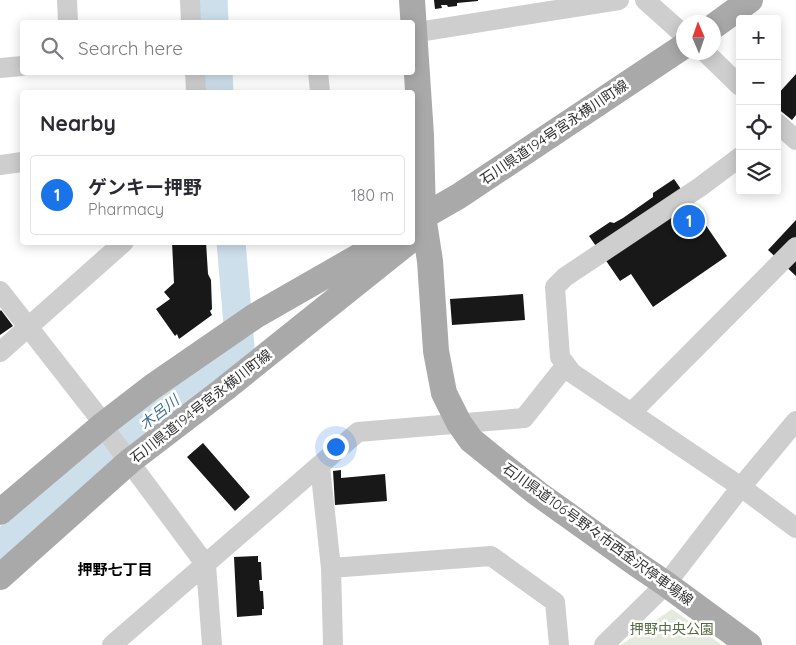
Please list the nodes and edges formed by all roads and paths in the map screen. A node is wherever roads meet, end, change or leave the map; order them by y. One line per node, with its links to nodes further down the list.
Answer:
1 (67, 0): 8 (street)
2 (190, 0): 9 (street)
3 (412, 0): 10 (main road, 石川県道106号野々市西金沢停車場線)
4 (619, 0): 7 (street)
5 (645, 0): 12 (street)
6 (750, 0): 11 (main road)
7 (598, 2): 13 (street)
8 (68, 20)
9 (191, 20)
10 (413, 20)
11 (721, 21)
12 (676, 28)
13 (415, 33)
14 (676, 51): 27 (main road, 石川県道194号宮永横川町線)
15 (415, 58): 27 (main road, 石川県道106号野々市西金沢停車場線)
16 (713, 60): 21 (street)
17 (20, 66): 18 (street)
18 (0, 68)
19 (195, 75): 22 (street)
20 (318, 75): 23 (street)
21 (736, 82)
22 (196, 90)
23 (320, 90)
24 (736, 160): 35 (street)
25 (20, 162): 26 (street)
26 (0, 165)
27 (416, 226): 38 (main road, 石川県道106号野々市西金沢停車場線)
28 (121, 245): 33 (street)
29 (379, 245): 39 (main road)
30 (404, 245): 40 (main road, 石川県道194号宮永横川町線)
31 (796, 247): 36 (street)
32 (0, 291): 33 (street)
33 (28, 327): 34 (street); 39 (street)
34 (0, 352)
35 (566, 365): 36 (street); 38 (street)
36 (631, 413): 42 (street)
37 (796, 421): 42 (street)
38 (459, 423): 41 (street); 48 (main road, 石川県道106号野々市西金沢停車場線)
39 (107, 430): 40 (street); 43 (main road)
40 (128, 458): 45 (street); 47 (main road, 石川県道194号宮永横川町線)
41 (320, 466): 45 (street); 46 (street)
42 (741, 488): 44 (street); 48 (street)
43 (0, 512)
44 (796, 528)
45 (206, 565): 49 (street); 50 (street)
46 (331, 568): 51 (street); 52 (street)
47 (0, 576)
48 (666, 584): 53 (street); 54 (main road, 石川県道106号野々市西金沢停車場線)
49 (112, 645)
50 (212, 645)
51 (333, 645)
52 (559, 645)
53 (604, 645)
54 (749, 645)

